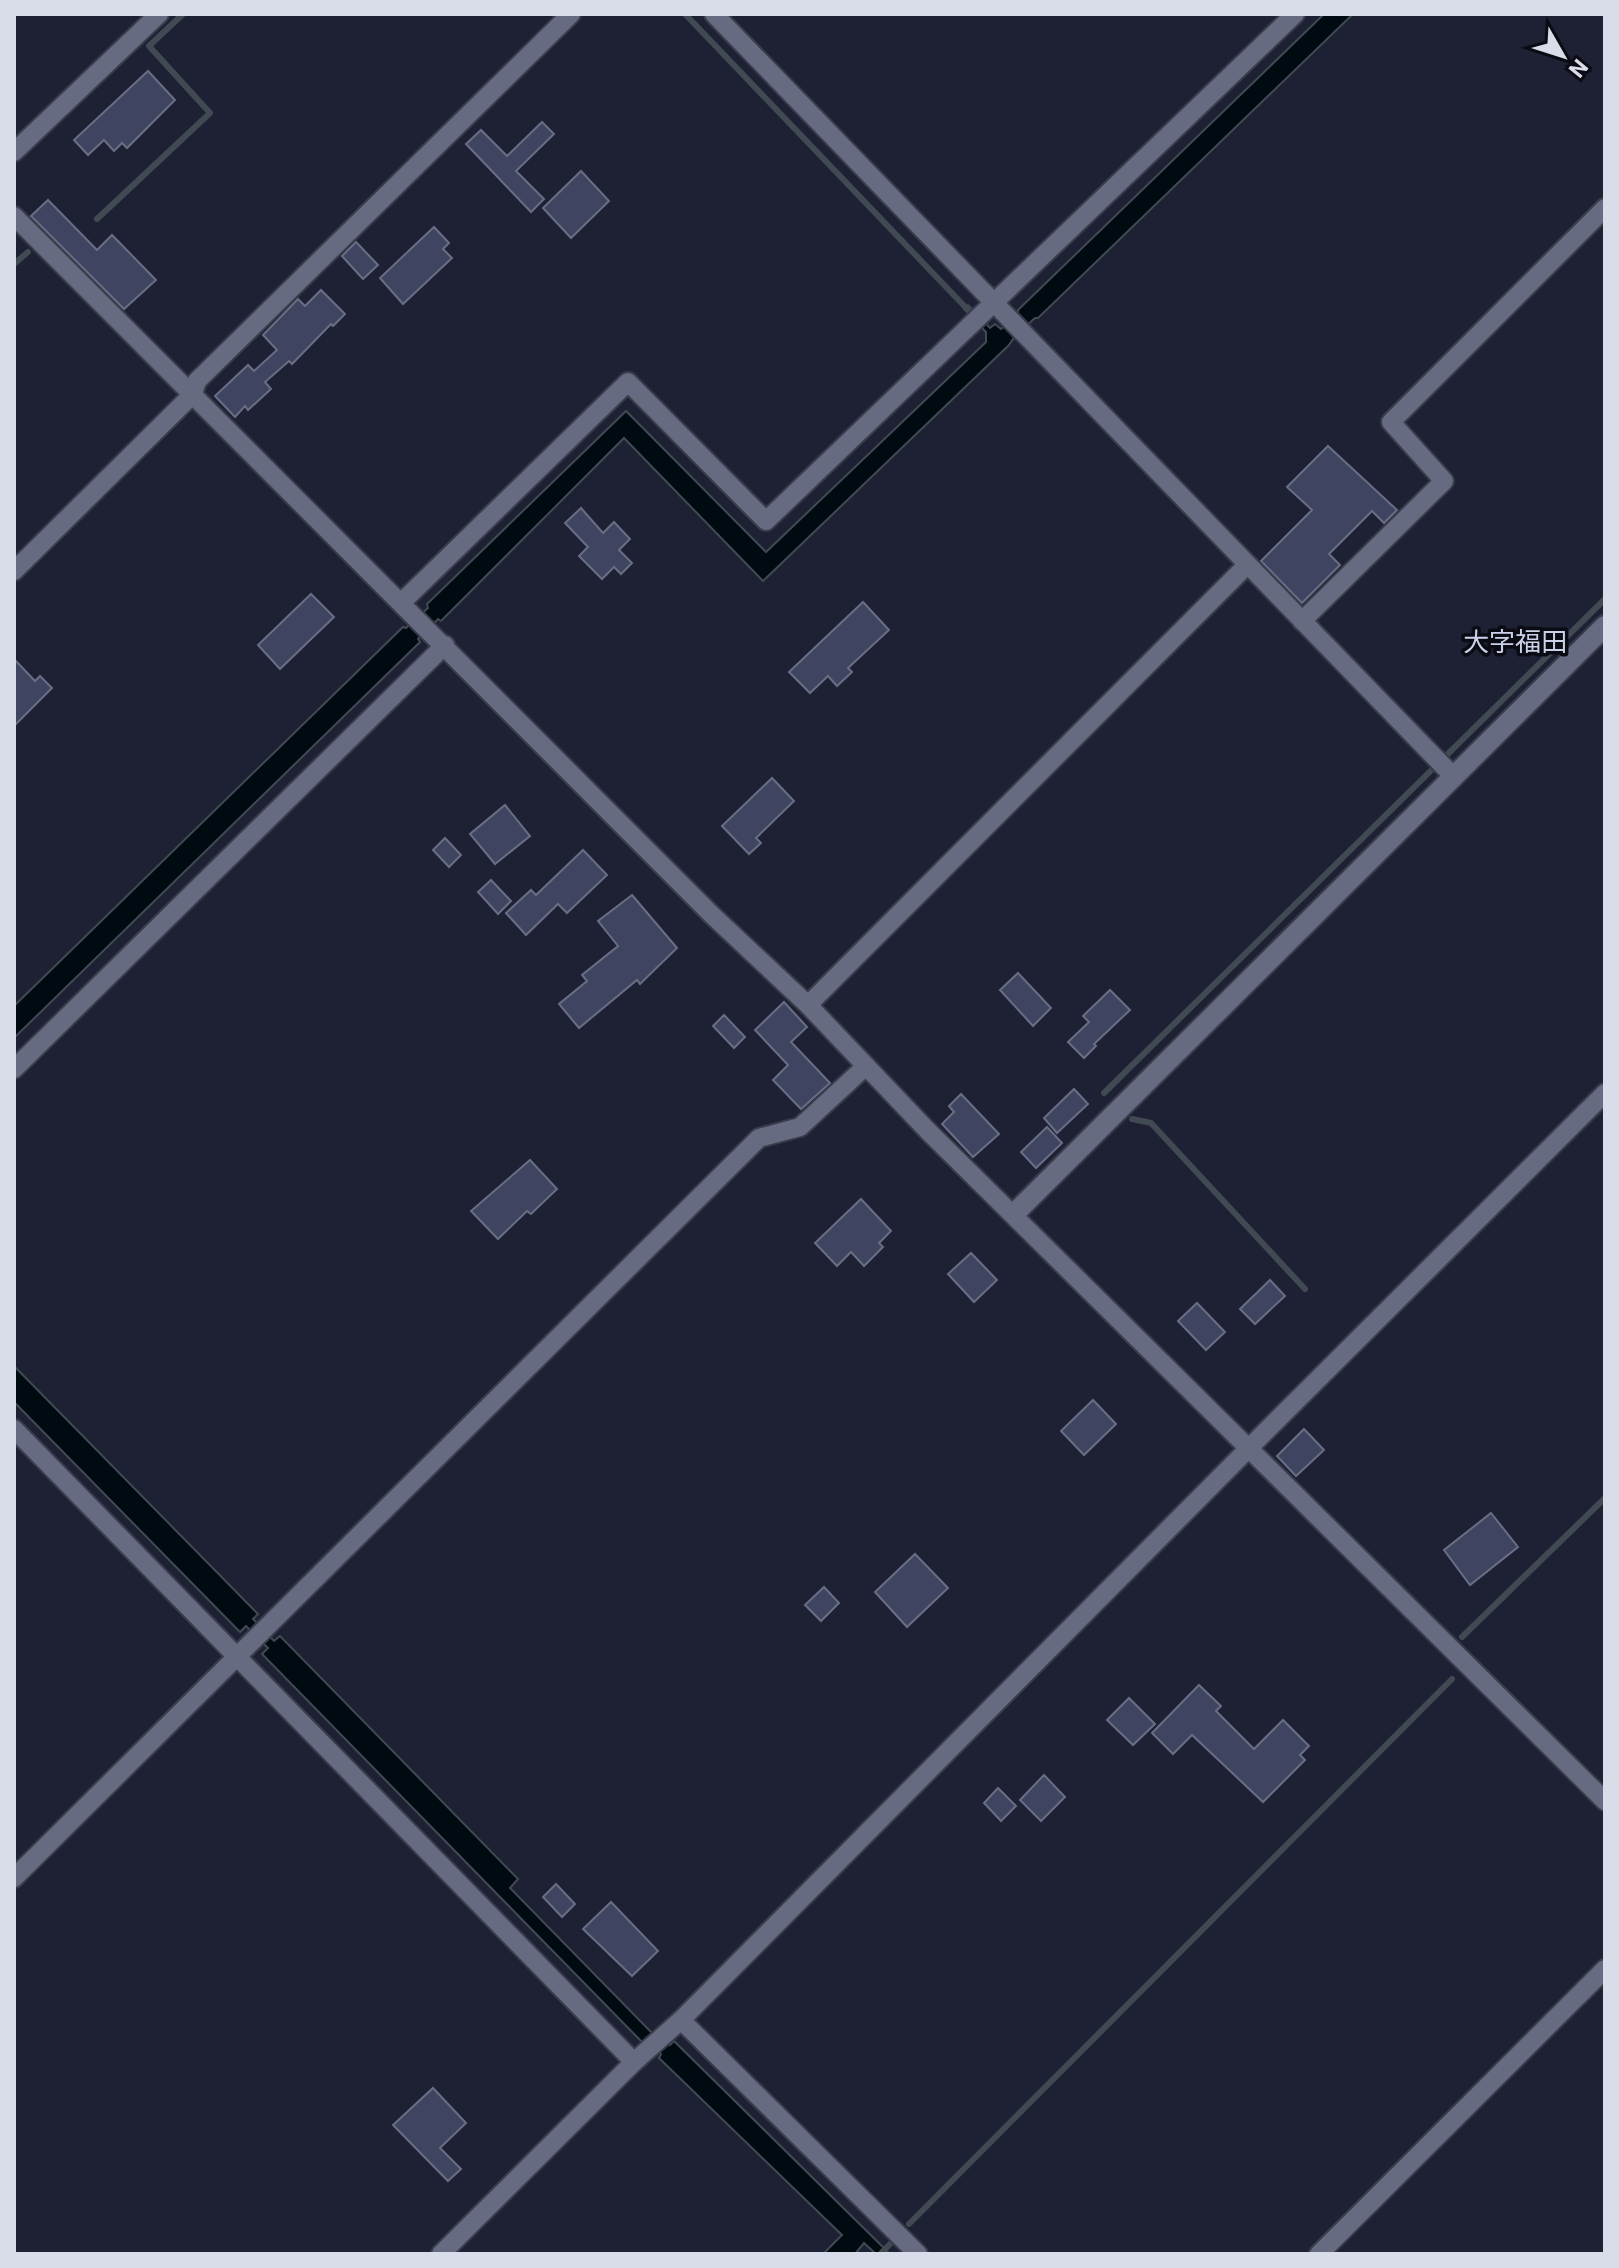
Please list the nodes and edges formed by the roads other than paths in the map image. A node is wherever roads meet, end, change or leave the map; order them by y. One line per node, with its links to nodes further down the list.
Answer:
1 (159, 14): 5 (street)
2 (571, 14): 9 (street)
3 (714, 14): 8 (street)
4 (1295, 14): 8 (street)
5 (14, 152)
6 (1605, 208): 13 (street)
7 (14, 216): 9 (street)
8 (989, 314): 10 (street); 12 (street)
9 (193, 394): 11 (street); 12 (street)
10 (1247, 565): 13 (street); 17 (street)
11 (14, 571)
12 (408, 608): 15 (street)
13 (1302, 621): 16 (street)
14 (1605, 626): 16 (street)
15 (445, 645): 17 (street); 19 (street)
16 (1443, 767): 21 (street)
17 (808, 1005): 18 (street)
18 (866, 1066): 21 (street); 24 (street)
19 (14, 1069)
20 (1605, 1093): 23 (street)
21 (1014, 1214): 23 (street)
22 (14, 1429): 24 (street)
23 (1249, 1448): 25 (street); 28 (street)
24 (237, 1657): 26 (street); 29 (street)
25 (1605, 1801)
26 (14, 1878)
27 (1605, 1969): 32 (street)
28 (681, 2020): 29 (street); 31 (street)
29 (634, 2062): 30 (street)
30 (441, 2254)
31 (918, 2254)
32 (1319, 2254)

